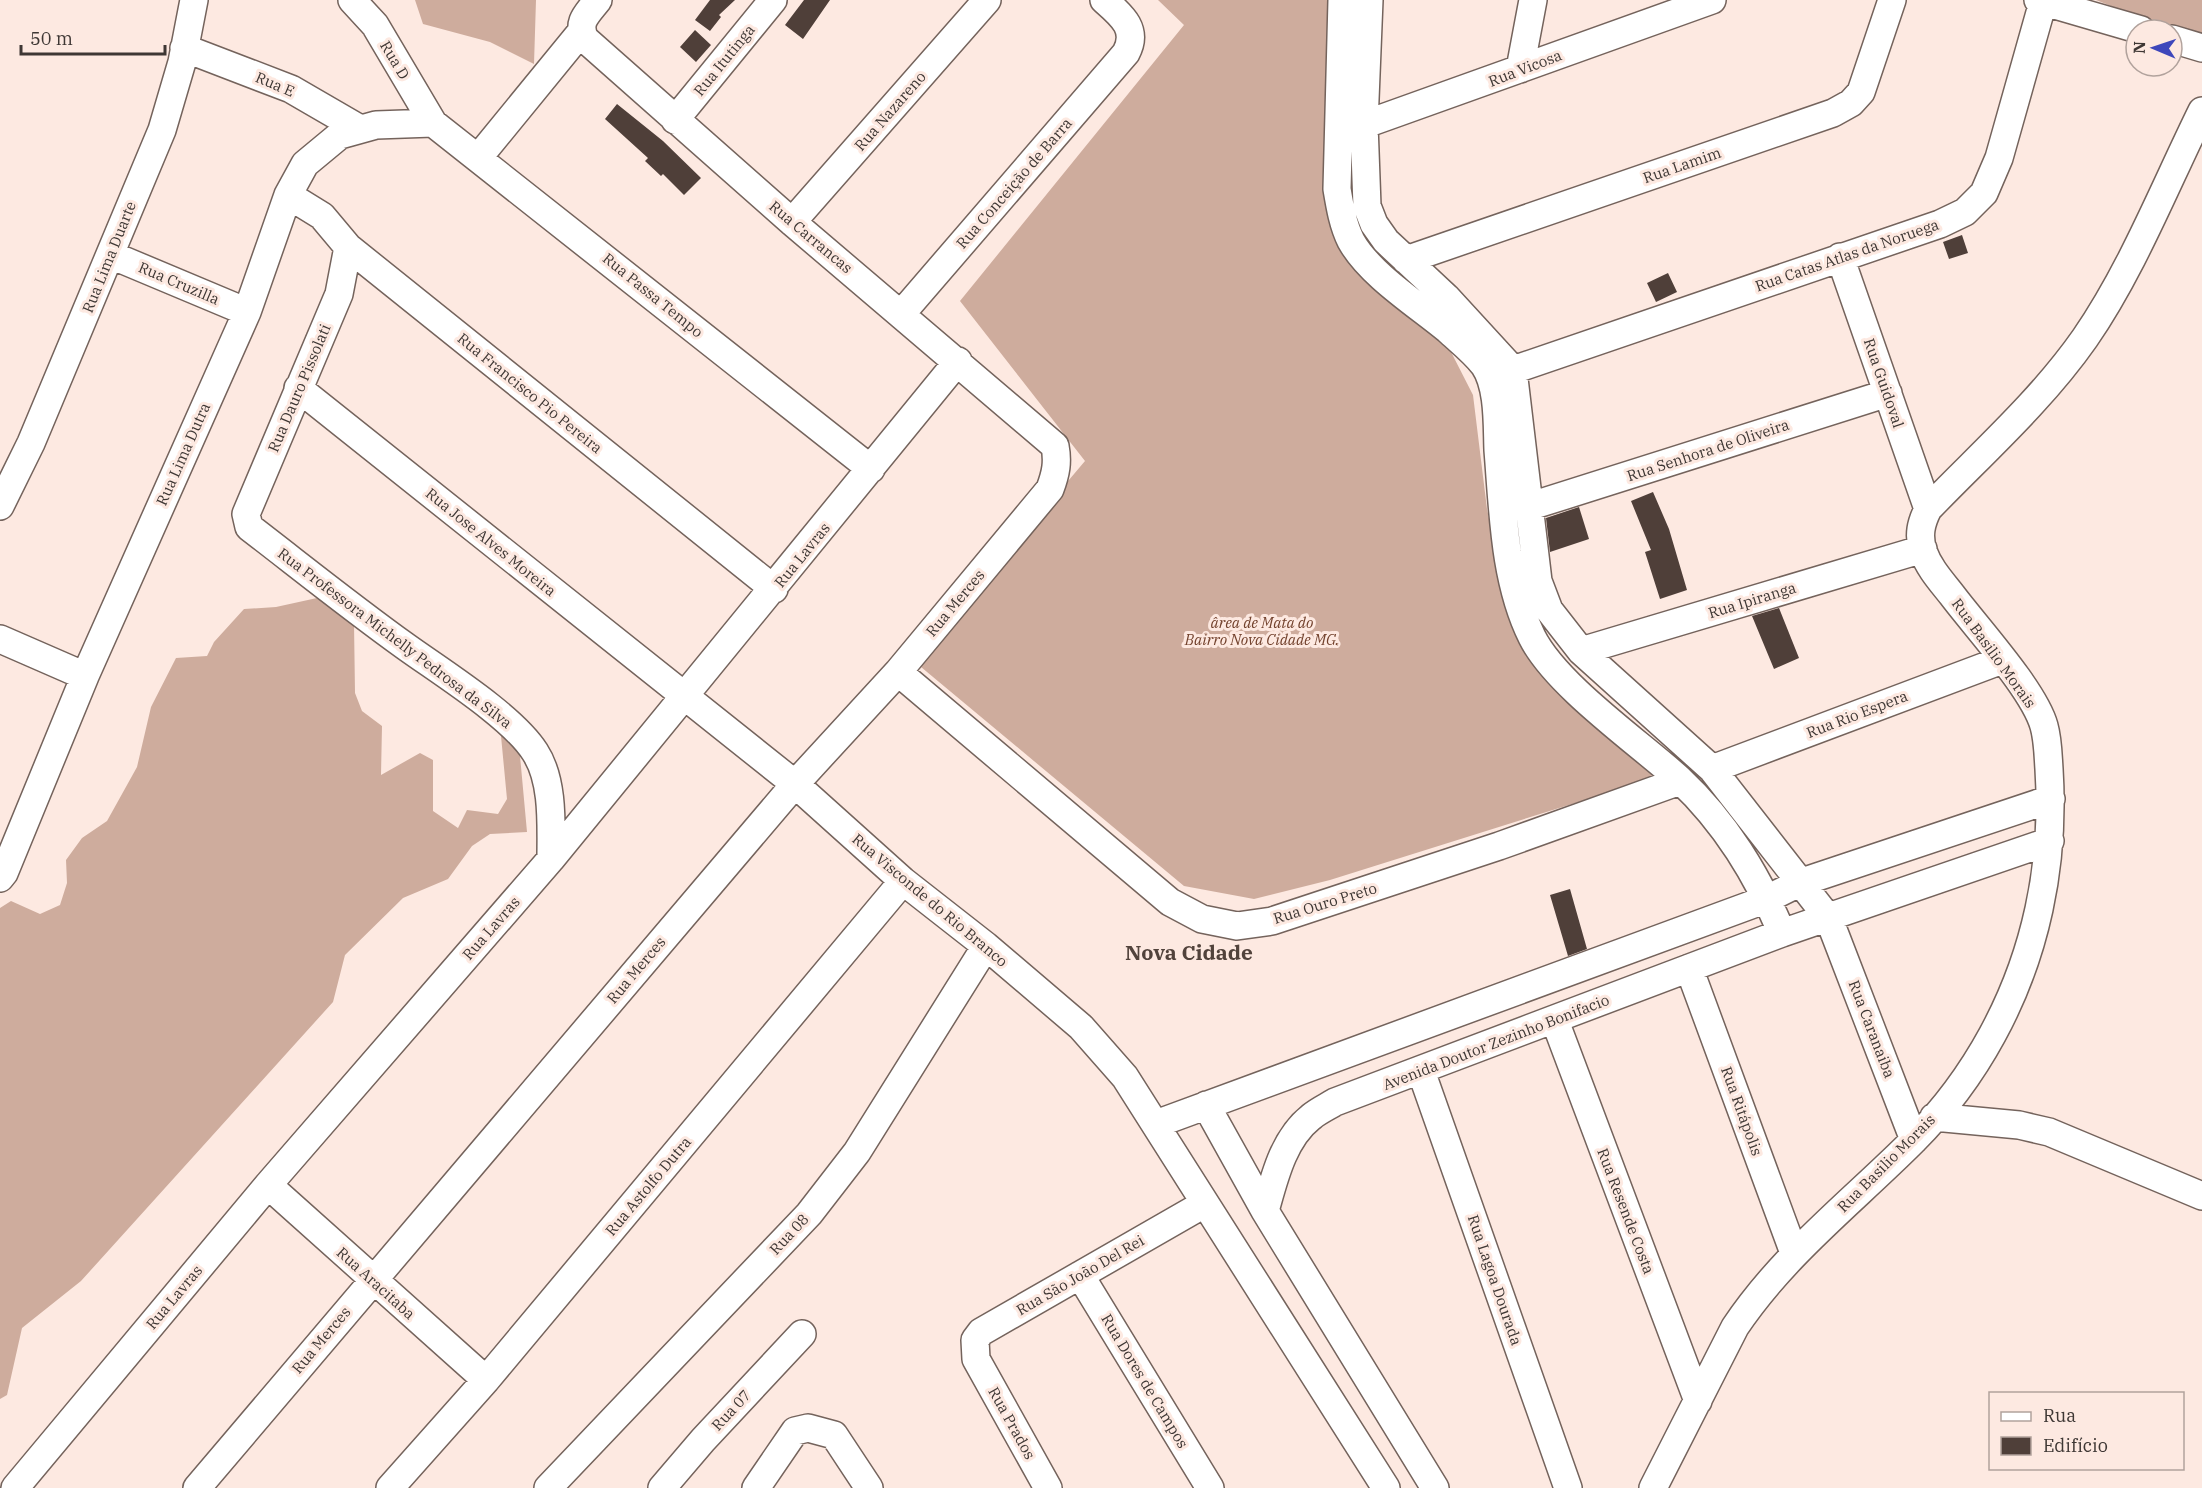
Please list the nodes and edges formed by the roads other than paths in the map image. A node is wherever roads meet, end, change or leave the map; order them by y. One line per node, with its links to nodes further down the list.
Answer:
1 (194, 0): 15 (street, Rua Lima Duarte)
2 (352, 0): 20 (street, Rua D)
3 (773, 0): 19 (street, Rua Itutinga)
4 (987, 0): 26 (street, Rua Nazareno)
5 (1104, 0): 32 (street, Rua Conceição de Barra)
6 (1342, 0): 23 (street)
7 (1369, 0): 21 (street)
8 (1533, 0): 17 (street)
9 (1712, 0): 17 (street, Rua Vicosa)
10 (1892, 0): 30 (street, Rua Lamim)
11 (2040, 1): 13 (street); 29 (street, Rua Catas Atlas da Noruega)
12 (587, 17): 19 (street, Rua Carrancas); 24 (street)
13 (2124, 25)
14 (2184, 43): 16 (street)
15 (184, 48): 22 (street, Rua E); 28 (street, Rua Lima Duarte)
16 (2202, 48)
17 (1520, 69): 21 (street, Rua Vicosa)
18 (2202, 111): 41 (street)
19 (675, 120): 26 (street, Rua Carrancas)
20 (433, 123): 22 (street, Rua Lima Dutra); 24 (street, Rua Passa Tempo)
21 (1364, 124): 23 (street, Rua Vicosa); 30 (street)
22 (360, 129): 25 (street, Rua Lima Dutra)
23 (1337, 135): 52 (street)
24 (478, 158): 38 (street, Rua Passa Tempo)
25 (288, 195): 27 (street, Rua Francisco Pio Pereira); 31 (street, Rua Lima Dutra)
26 (792, 222): 32 (street, Rua Carrancas)
27 (348, 247): 35 (street, Rua Dauro Pissolati); 44 (street, Rua Francisco Pio Pereira)
28 (111, 255): 31 (street, Rua Cruzilla); 39 (street, Rua Lima Duarte)
29 (1840, 256): 34 (street, Rua Catas Atlas da Noruega); 36 (street, Rua Guidoval)
30 (1406, 260): 34 (street)
31 (247, 312): 49 (street, Rua Lima Dutra)
32 (902, 313): 33 (street, Rua Carrancas)
33 (958, 362): 37 (street, Rua Carrancas); 38 (street, Rua Lavras)
34 (1513, 370): 40 (street)
35 (298, 388): 42 (street, Rua Dauro Pissolati); 50 (street, Rua Jose Alves Moreira)
36 (1888, 393): 40 (street, Rua Senhora de Oliveira); 41 (street, Rua Guidoval)
37 (1055, 446): 48 (street, Rua Merces)
38 (871, 469): 44 (street, Rua Lavras)
39 (0, 506)
40 (1528, 507): 46 (street)
41 (1928, 509): 43 (street, Rua Basilio Morais)
42 (249, 527): 56 (street, Rua Professora Michelly Pedrosa da Silva)
43 (1923, 549): 46 (street, Rua Ipiranga); 47 (street, Rua Basilio Morais)
44 (774, 589): 50 (street, Rua Lavras)
45 (0, 639): 49 (street)
46 (1581, 651): 51 (street)
47 (2002, 660): 51 (street, Rua Rio Espera); 54 (street, Rua Basilio Morais)
48 (898, 672): 52 (street, Rua Ouro Preto); 53 (street, Rua Merces)
49 (85, 676): 57 (street, Rua Lima Dutra)
50 (683, 696): 53 (street, Rua Visconde do Rio Branco); 56 (street, Rua Lavras)
51 (1712, 769): 59 (street)
52 (1680, 781): 60 (street)
53 (795, 784): 58 (street, Rua Visconde do Rio Branco); 77 (street, Rua Merces)
54 (2050, 799): 55 (street, Rua Basilio Morais); 59 (street)
55 (2050, 841): 61 (street, Avenida Doutor Zezinho Bonifacio); 68 (street, Rua Basilio Morais)
56 (551, 859): 71 (street, Rua Lavras)
57 (2, 875)
58 (903, 881): 63 (street, Rua Visconde do Rio Branco); 80 (street, Rua Astolfo Dutra)
59 (1799, 883): 60 (street); 61 (street)
60 (1767, 899): 62 (street); 67 (street)
61 (1829, 919): 62 (street, Avenida Doutor Zezinho Bonifacio); 70 (street, Rua Caranaiba)
62 (1782, 933): 64 (street, Avenida Doutor Zezinho Bonifacio)
63 (986, 946): 69 (street, Rua Visconde do Rio Branco); 85 (street, Rua 08)
64 (1689, 968): 65 (street, Avenida Doutor Zezinho Bonifacio); 75 (street, Rua Ritápolis)
65 (1555, 1021): 66 (street, Avenida Doutor Zezinho Bonifacio); 81 (street, Rua Resende Costa)
66 (1421, 1071): 74 (street, Avenida Doutor Zezinho Bonifacio); 93 (street, Rua Lagoa Dourada)
67 (1206, 1105): 69 (street); 74 (street)
68 (1934, 1117): 70 (street, Rua Basilio Morais); 72 (street)
69 (1156, 1124): 73 (street)
70 (1914, 1140): 75 (street, Rua Basilio Morais)
71 (268, 1185): 77 (street, Rua Aracitaba); 82 (street, Rua Lavras)
72 (2202, 1196)
73 (1204, 1204): 76 (street, Rua São João Del Rei); 91 (street)
74 (1265, 1211): 92 (street)
75 (1794, 1253): 81 (street, Rua Basilio Morais)
76 (1080, 1275): 79 (street, Rua São João Del Rei); 90 (street, Rua Dores de Campos)
77 (372, 1279): 80 (street, Rua Aracitaba); 83 (street, Rua Merces)
78 (802, 1334): 86 (street, Rua 07)
79 (976, 1359): 89 (street, Rua Prados)
80 (486, 1380): 84 (street, Rua Astolfo Dutra)
81 (1698, 1401): 94 (street, Rua Basilio Morais)
82 (15, 1488)
83 (197, 1488)
84 (390, 1488)
85 (548, 1488)
86 (662, 1488)
87 (756, 1488): 88 (street)
88 (869, 1488)
89 (1048, 1488)
90 (1210, 1488)
91 (1386, 1488)
92 (1435, 1488)
93 (1568, 1488)
94 (1653, 1488)

